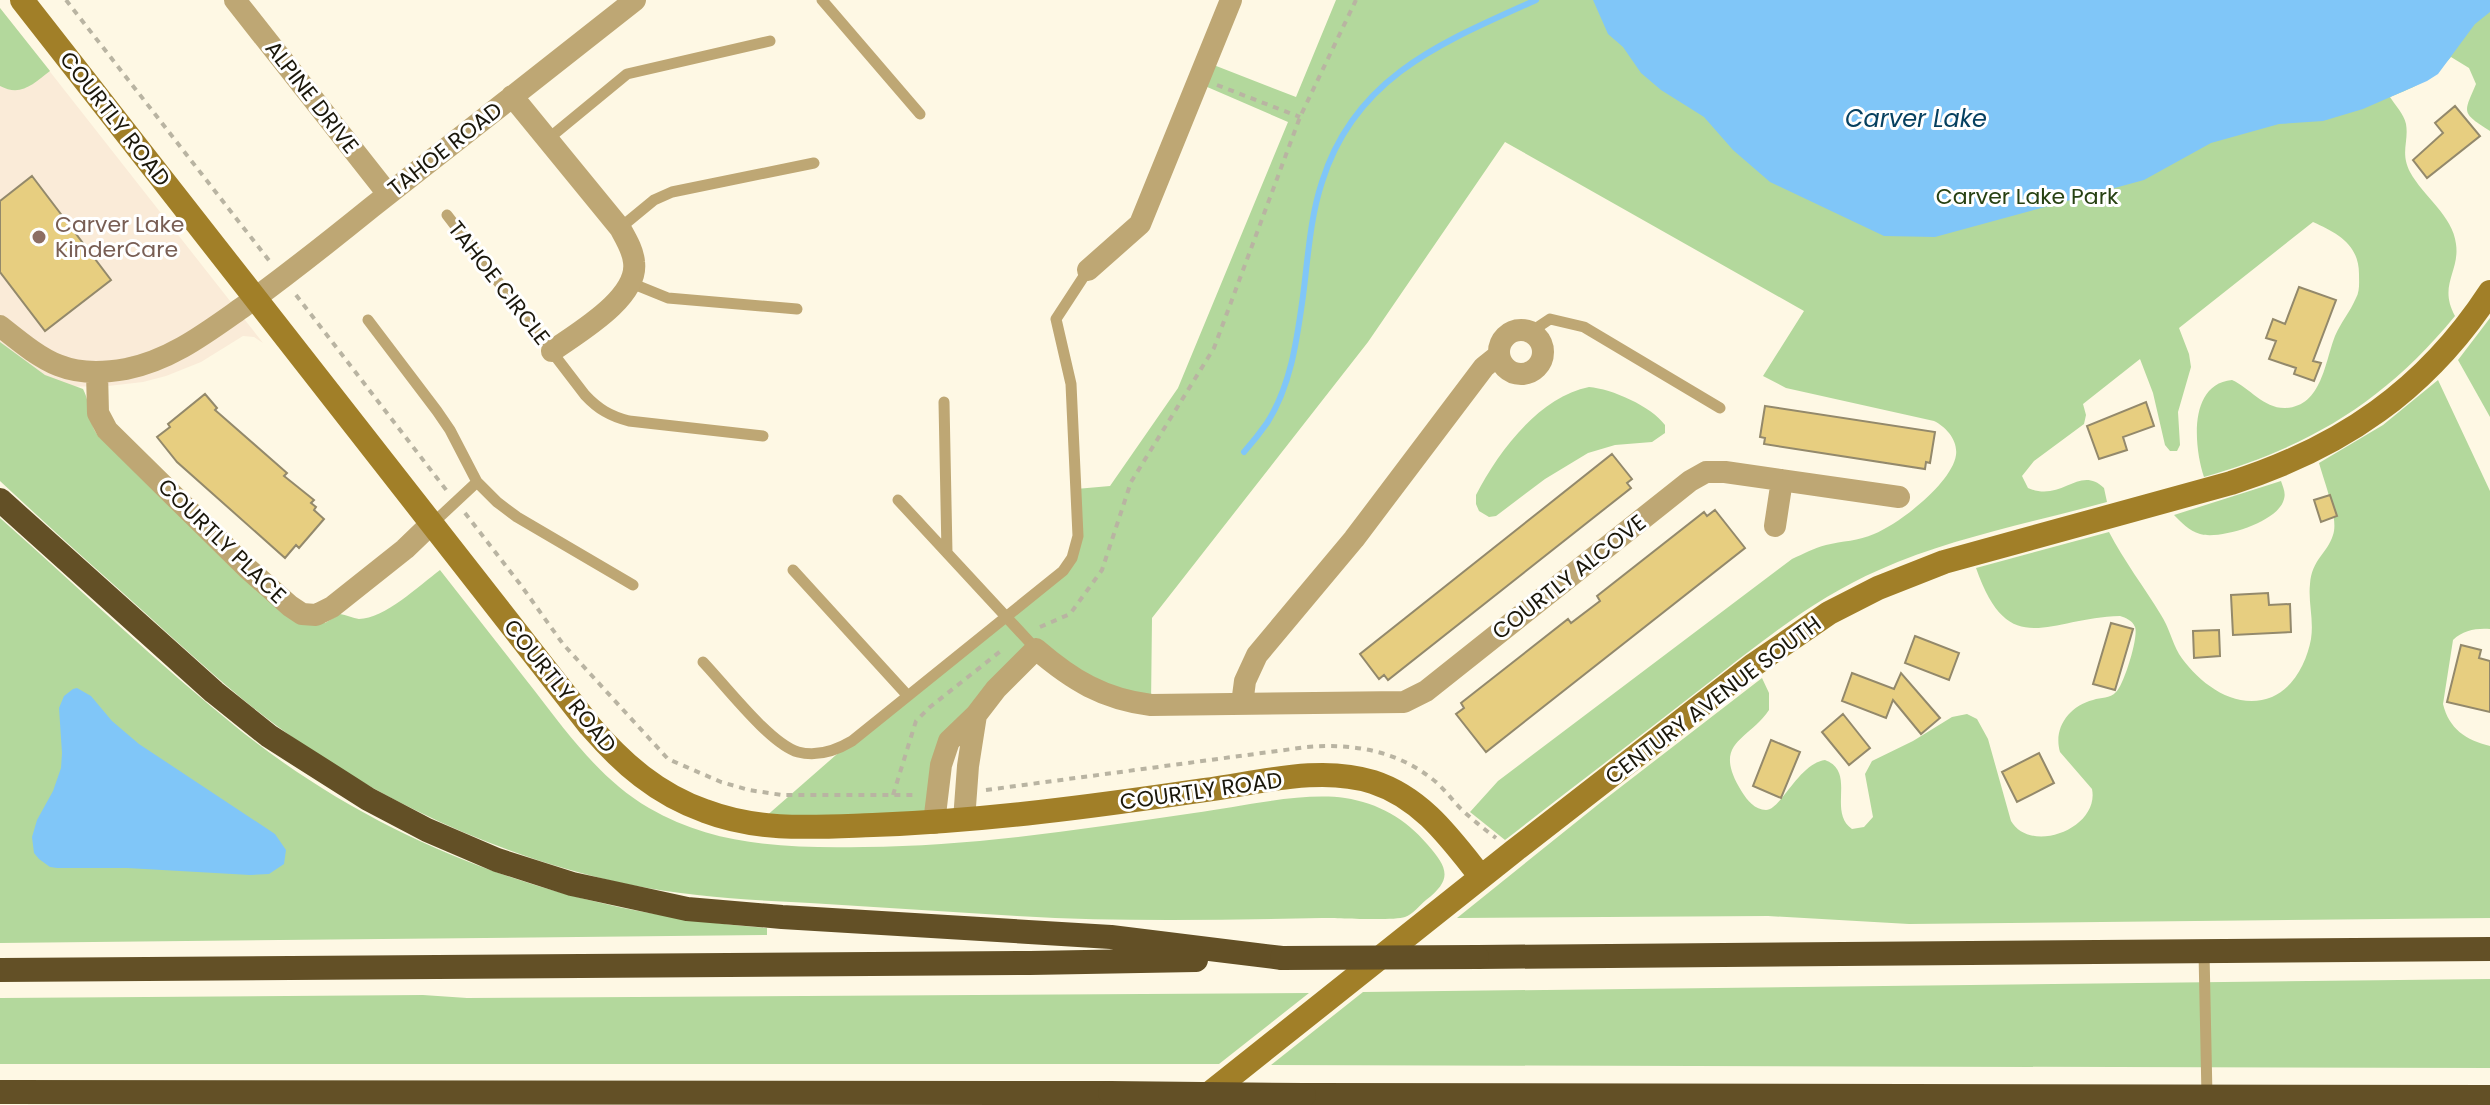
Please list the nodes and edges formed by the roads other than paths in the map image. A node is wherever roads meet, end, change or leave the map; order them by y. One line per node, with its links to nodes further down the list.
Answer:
1 (22, 0): 17 (street, COURTLY ROAD)
2 (235, 0): 11 (street, ALPINE DRIVE)
3 (635, 0): 7 (street, TAHOE ROAD)
4 (822, 0): 8 (lane)
5 (1231, 0): 14 (street)
6 (770, 41): 9 (lane)
7 (512, 96): 9 (street); 11 (street, TAHOE ROAD)
8 (920, 114)
9 (548, 139): 13 (street)
10 (814, 163): 13 (lane)
11 (388, 194): 17 (street, TAHOE ROAD)
12 (447, 215): 22 (lane, TAHOE CIRCLE)
13 (620, 228): 15 (street)
14 (1088, 270): 38 (lane)
15 (631, 283): 18 (lane); 22 (street, TAHOE CIRCLE)
16 (2490, 292): 46 (street, CENTURY AVENUE SOUTH)
17 (255, 298): 24 (street, TAHOE ROAD); 33 (street, COURTLY ROAD)
18 (797, 309)
19 (368, 320): 29 (lane)
20 (0, 326): 24 (street, TAHOE ROAD)
21 (1532, 331): 23 (street); 23 (street); 26 (lane)
22 (552, 351): 27 (lane, TAHOE CIRCLE)
23 (1499, 355): 42 (street)
24 (97, 372): 33 (street, COURTLY PLACE)
25 (944, 402): 35 (lane)
26 (1720, 408)
27 (763, 436)
28 (1782, 480): 30 (street, COURTLY ALCOVE); 34 (street); 42 (street, COURTLY ALCOVE)
29 (477, 482): 33 (lane); 37 (lane)
30 (1899, 497)
31 (0, 500): 49 (highway)
32 (898, 500): 35 (lane)
33 (431, 524): 45 (street, COURTLY ROAD)
34 (1775, 526)
35 (947, 553): 38 (lane)
36 (793, 570): 41 (lane)
37 (633, 585)
38 (1006, 617): 39 (lane); 41 (lane)
39 (1029, 642): 42 (street, COURTLY ALCOVE); 43 (street)
40 (703, 662): 41 (lane)
41 (908, 696)
42 (1242, 704)
43 (976, 715): 44 (street); 45 (street)
44 (964, 820): 45 (street, COURTLY ROAD); 46 (street, COURTLY ROAD)
45 (934, 823)
46 (1481, 877): 56 (street, CENTURY AVENUE SOUTH)
47 (2490, 949): 48 (highway)
48 (2204, 951): 49 (highway, bridge); 53 (lane)
49 (1282, 958): 50 (highway)
50 (0, 970)
51 (0, 1092): 52 (highway)
52 (1110, 1093): 53 (highway, bridge); 55 (highway)
53 (2207, 1096): 54 (highway)
54 (2490, 1097)
55 (1017, 1105)
56 (1195, 1105)

